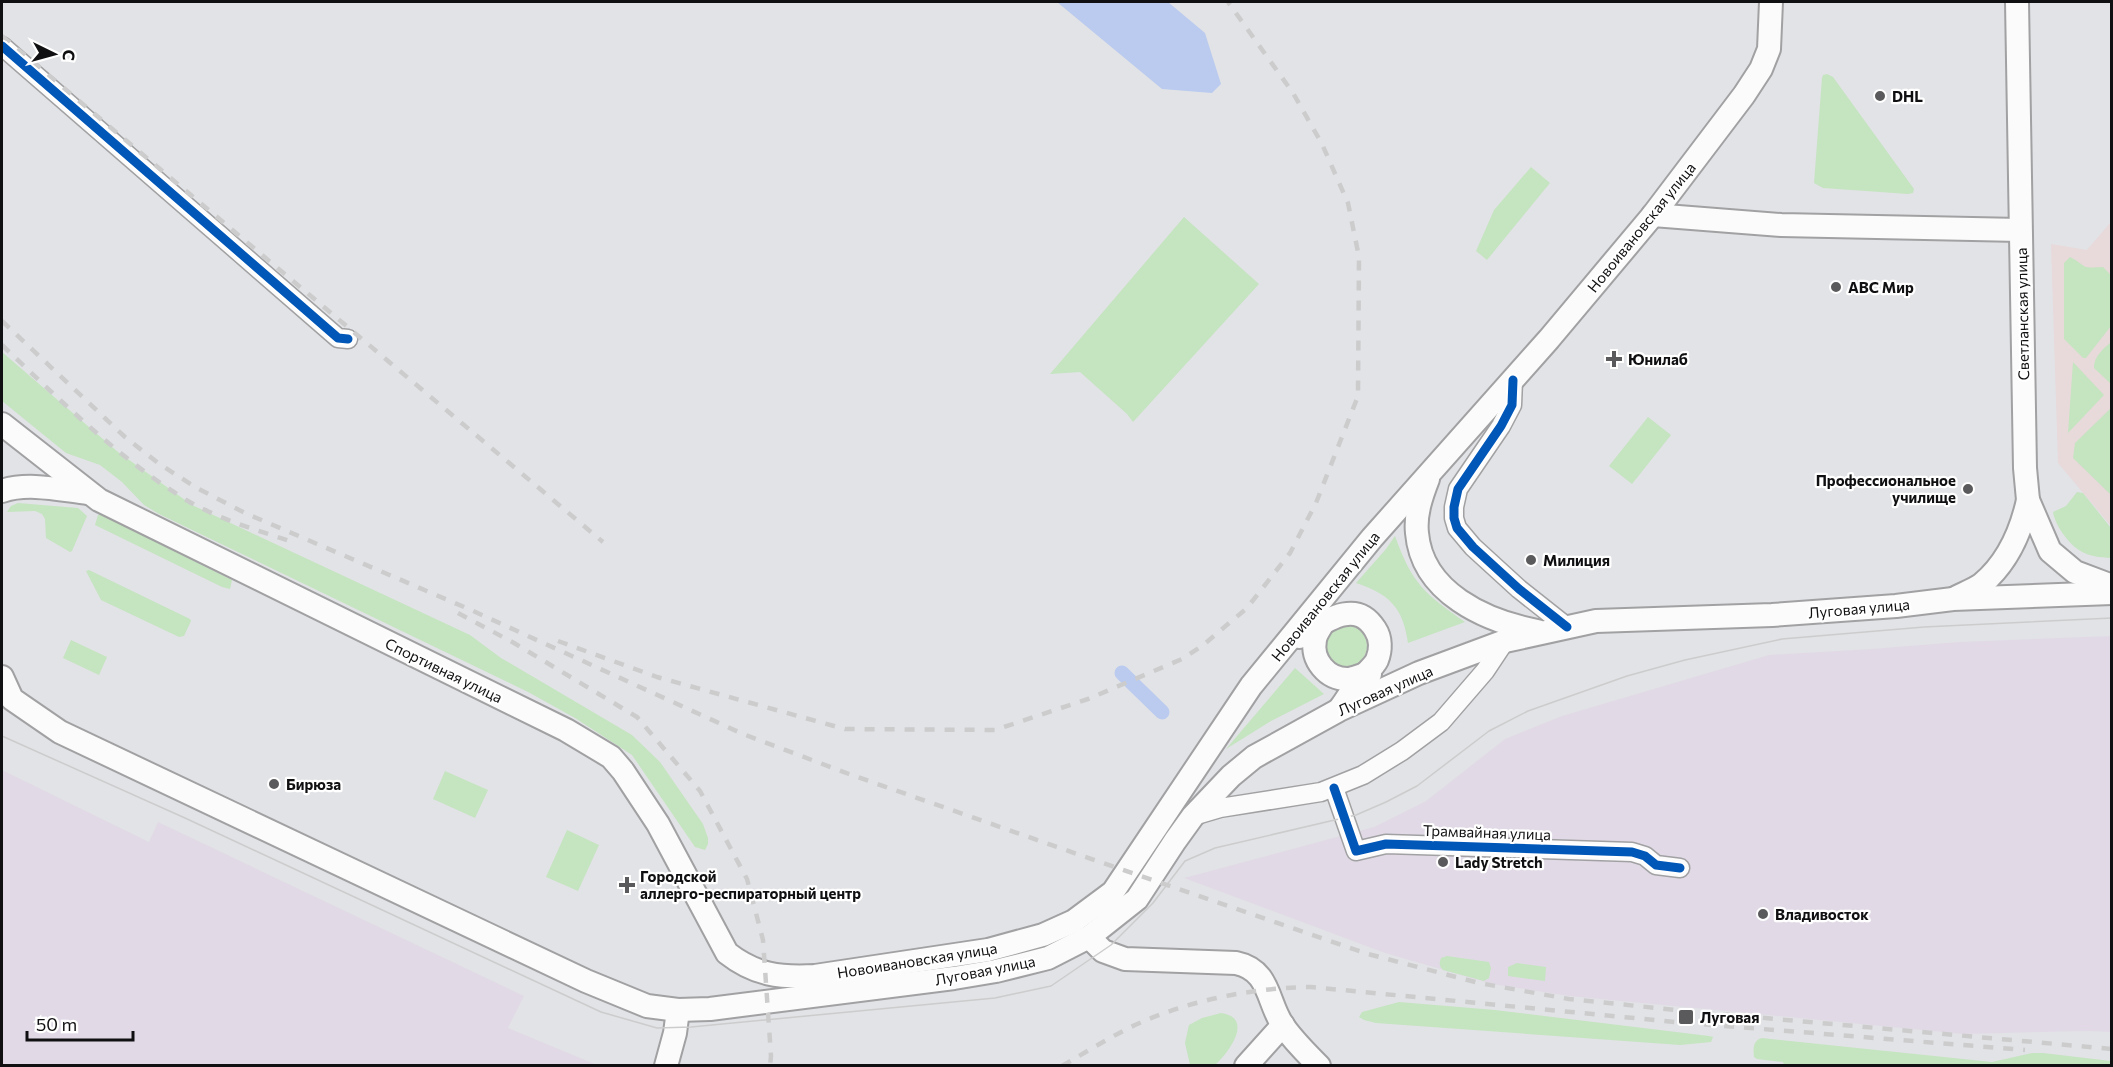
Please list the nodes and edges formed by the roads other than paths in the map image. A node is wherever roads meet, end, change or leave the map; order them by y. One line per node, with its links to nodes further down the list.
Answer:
1 (1771, 2): 4 (main road, Новоивановская улица)
2 (2017, 2): 5 (main road, Светланская улица)
3 (2, 46): 6 (street)
4 (1653, 215): 5 (main road); 7 (main road, Новоивановская улица)
5 (2020, 230): 12 (main road, Светланская улица)
6 (348, 339)
7 (1513, 380): 9 (main road, Новоивановская улица); 18 (street)
8 (2, 424): 11 (main road)
9 (1432, 470): 13 (main road, Новоивановская улица); 19 (main road)
10 (2, 491): 11 (main road, Спортивная улица)
11 (90, 494): 31 (main road, Спортивная улица)
12 (2028, 500): 14 (main road, Светланская улица); 16 (main road)
13 (1336, 585): 17 (main road); 21 (main road, Новоивановская улица)
14 (2112, 586)
15 (2112, 593): 16 (main road, Луговая улица)
16 (1953, 599): 18 (main road, Луговая улица)
17 (1323, 624): 21 (main road); 23 (main road); 23 (main road)
18 (1567, 627): 19 (main road, Луговая улица)
19 (1544, 632): 20 (main road, Луговая улица)
20 (1505, 642): 22 (main road, Луговая улица); 27 (street)
21 (1287, 643): 31 (main road, Новоивановская улица)
22 (1419, 673): 23 (main road); 26 (main road, Луговая улица)
23 (1365, 674): 26 (main road)
24 (2, 677): 25 (main road)
25 (7, 693): 32 (main road)
26 (1339, 710): 28 (main road, Луговая улица)
27 (1334, 788): 28 (street); 29 (street, Трамвайная улица)
28 (1193, 816): 30 (main road, Луговая улица)
29 (1680, 868)
30 (1089, 937): 32 (main road, Луговая улица); 33 (main road)
31 (788, 978)
32 (678, 1010): 34 (main road)
33 (1283, 1025): 35 (main road); 36 (main road)
34 (666, 1065)
35 (1246, 1065)
36 (1319, 1065)

